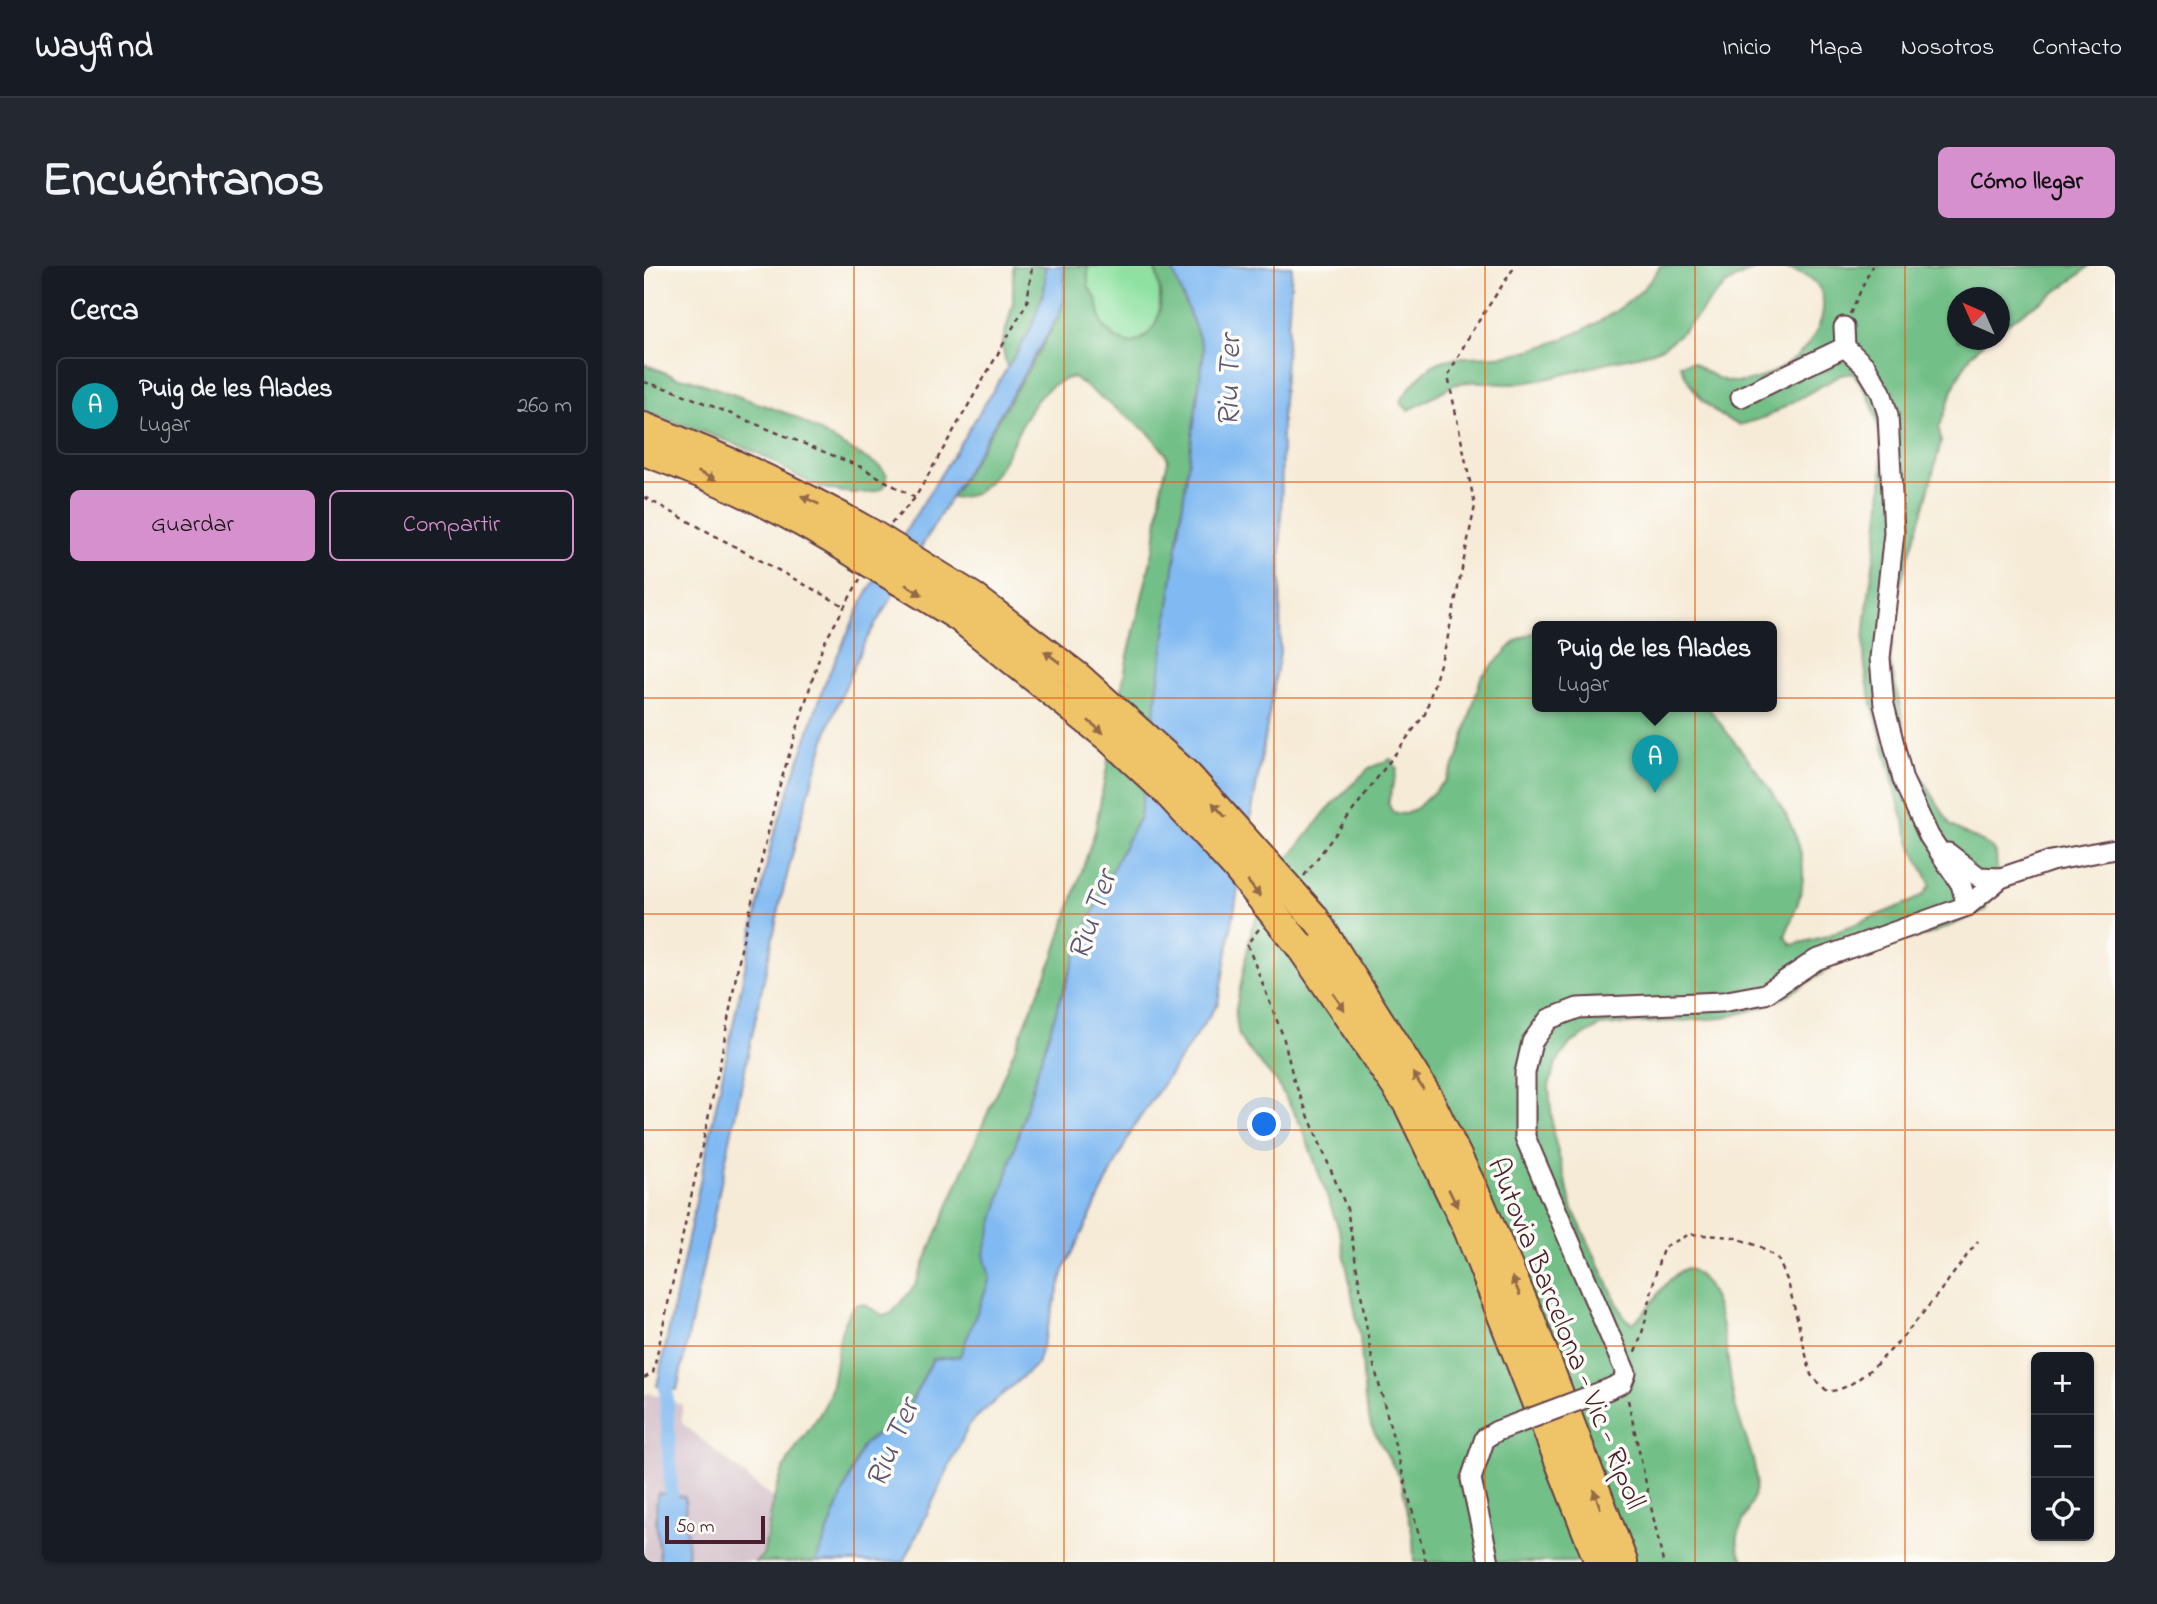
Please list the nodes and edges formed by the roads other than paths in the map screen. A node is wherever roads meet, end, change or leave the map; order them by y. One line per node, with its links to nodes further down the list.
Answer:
1 (1741, 397): 5 (street)
2 (644, 427): 4 (highway, Autovia Barcelona - Vic - Ripoll, one-way to 2)
3 (644, 451): 4 (highway, Autovia Barcelona - Vic - Ripoll, one-way to 4)
4 (871, 545): 10 (highway, Autovia Barcelona - Vic - Ripoll, one-way to 10, bridge); 11 (highway, Autovia Barcelona - Vic - Ripoll, one-way to 4, bridge)
5 (1929, 836): 7 (street); 8 (street)
6 (2115, 849): 7 (street)
7 (2001, 878): 8 (street)
8 (1967, 906): 9 (street, bridge)
9 (1489, 1562)
10 (1599, 1562)
11 (1623, 1562)

